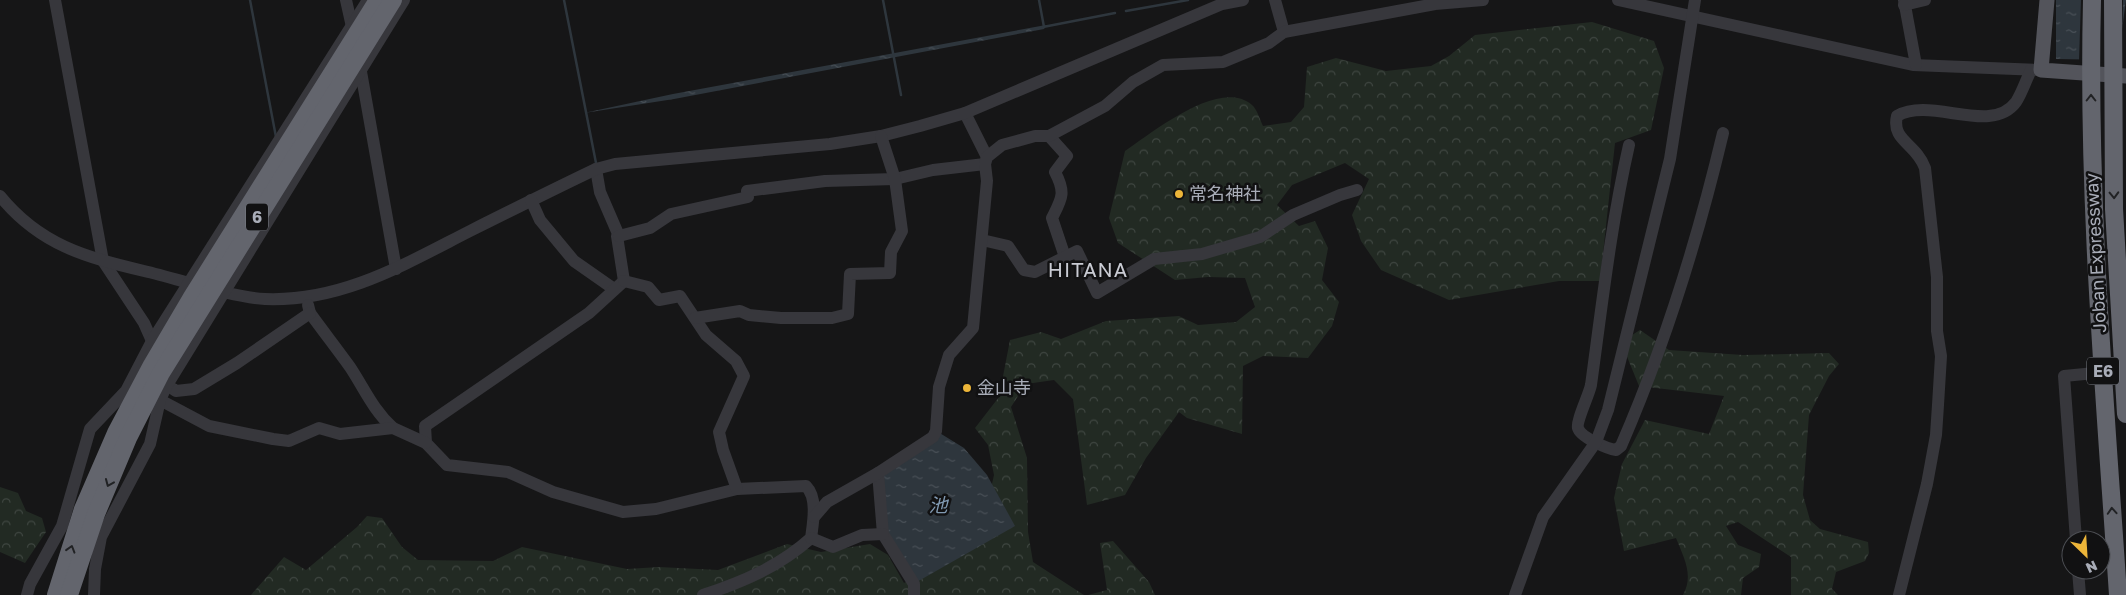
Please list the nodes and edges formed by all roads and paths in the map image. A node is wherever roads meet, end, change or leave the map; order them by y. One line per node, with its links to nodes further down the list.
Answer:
1 (55, 0): 38 (street)
2 (346, 0): 18 (street)
3 (368, 0): 18 (street)
4 (378, 0): 53 (highway, 6)
5 (394, 0): 53 (highway, 6)
6 (404, 0): 21 (street)
7 (1244, 0): 24 (street)
8 (1275, 0): 19 (street)
9 (1483, 0): 19 (street)
10 (1618, 0): 17 (street)
11 (1694, 0): 17 (street)
12 (1925, 0): 16 (street)
13 (2047, 0): 22 (main road)
14 (2092, 0): 74 (highway, Joban Expressway / E6, one-way to 14)
15 (2113, 0): 51 (highway, Joban Expressway / E6, one-way to 51)
16 (1904, 2): 20 (street)
17 (1692, 17): 20 (street); 54 (street)
18 (351, 24): 21 (street); 41 (street)
19 (1284, 32): 27 (street)
20 (1916, 65): 22 (street)
21 (360, 69): 39 (street); 43 (street)
22 (2036, 70): 23 (main road); 72 (street)
23 (2126, 76)
24 (965, 113): 26 (street); 29 (street)
25 (1723, 133): 54 (street)
26 (881, 136): 30 (street); 31 (street)
27 (1049, 136): 29 (street); 37 (street)
28 (1629, 145): 54 (street)
29 (986, 161): 31 (street); 36 (street)
30 (596, 169): 34 (street); 35 (street)
31 (895, 179): 35 (street); 46 (street)
32 (1357, 190): 37 (street)
33 (0, 196): 38 (street)
34 (531, 200): 39 (street); 42 (street)
35 (619, 236): 40 (street)
36 (982, 240): 37 (street); 56 (street)
37 (1064, 257)
38 (103, 261): 41 (street); 47 (street)
39 (396, 268): 44 (street)
40 (624, 281): 42 (street); 46 (street)
41 (190, 282): 43 (street); 47 (street)
42 (614, 289): 55 (street)
43 (223, 291): 44 (street); 49 (street)
44 (306, 296): 45 (street)
45 (310, 313): 49 (street); 52 (street)
46 (695, 318): 57 (street)
47 (152, 341): 64 (street)
48 (2126, 370): 59 (street)
49 (167, 385): 50 (street)
50 (160, 400): 52 (street); 68 (street)
51 (2126, 414)
52 (393, 428): 55 (street)
53 (122, 436): 62 (highway, 6, one-way to 62); 65 (highway, 6, one-way to 53)
54 (1596, 442): 71 (street)
55 (426, 443): 57 (street)
56 (878, 473): 58 (street); 60 (street)
57 (737, 489): 58 (street)
58 (814, 517): 61 (street)
59 (2075, 530)
60 (883, 534): 61 (street); 70 (street)
61 (811, 538): 69 (street)
62 (76, 575): 66 (highway, 6); 67 (highway)
63 (2079, 580): 73 (street)
64 (27, 595)
65 (56, 595)
66 (69, 595)
67 (74, 595)
68 (94, 595)
69 (703, 595)
70 (914, 595)
71 (1515, 595)
72 (1898, 595)
73 (2080, 595)
74 (2118, 595)

